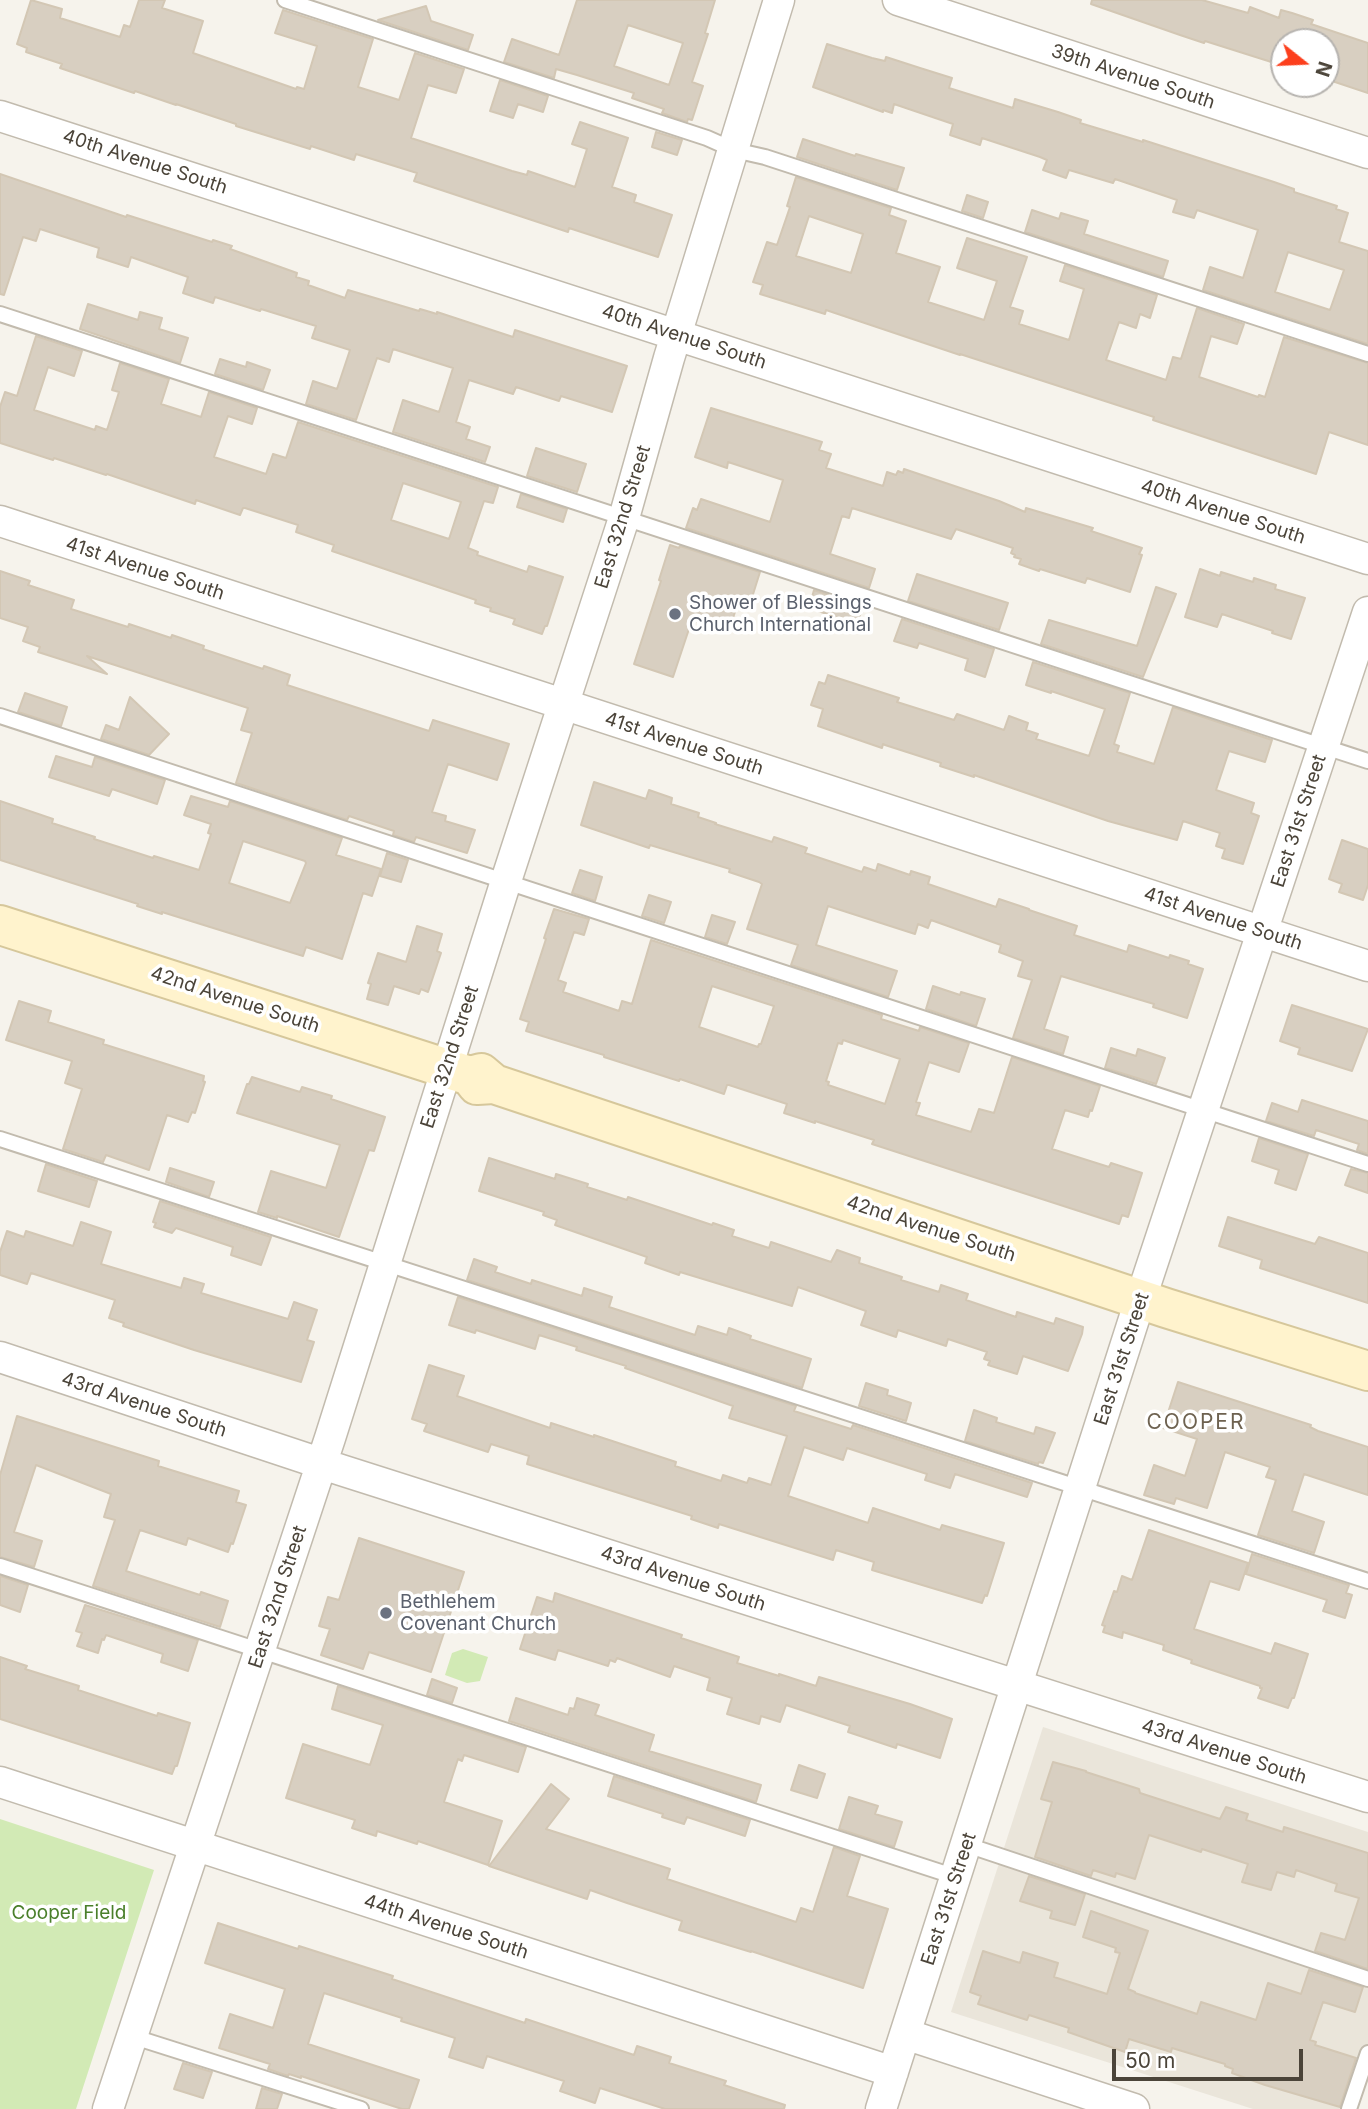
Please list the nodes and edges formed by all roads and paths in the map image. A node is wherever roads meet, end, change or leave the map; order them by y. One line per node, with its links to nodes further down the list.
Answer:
1 (285, 0): 5 (lane)
2 (779, 0): 5 (street, East 32nd Street)
3 (898, 0): 6 (street, 39th Avenue South)
4 (0, 116): 8 (street, 40th Avenue South)
5 (734, 150): 8 (street, East 32nd Street); 9 (lane)
6 (1368, 153)
7 (0, 314): 10 (lane)
8 (677, 334): 10 (street, East 32nd Street); 12 (street, 40th Avenue South)
9 (1368, 354)
10 (624, 518): 14 (street, East 32nd Street); 16 (lane)
11 (0, 521): 14 (street, 41st Avenue South)
12 (1368, 559)
13 (1368, 612): 16 (street, East 31st Street)
14 (563, 706): 18 (street, East 32nd Street); 20 (street, 41st Avenue South)
15 (0, 716): 18 (lane)
16 (1323, 747): 17 (lane); 20 (street, East 31st Street)
17 (1368, 761)
18 (506, 881): 22 (street, East 32nd Street); 23 (lane)
19 (0, 925): 22 (street, 42nd Avenue South)
20 (1262, 932): 21 (street, 41st Avenue South); 23 (street, East 31st Street)
21 (1368, 967)
22 (470, 1076): 26 (street, East 32nd Street); 27 (street, 42nd Avenue South)
23 (1204, 1111): 25 (lane); 27 (street, East 31st Street)
24 (0, 1139): 26 (lane)
25 (1368, 1164)
26 (386, 1263): 30 (street, East 32nd Street); 31 (lane)
27 (1141, 1299): 29 (street, 42nd Avenue South); 31 (street, East 31st Street)
28 (0, 1357): 30 (street, 43rd Avenue South)
29 (1368, 1371)
30 (321, 1464): 34 (street, East 32nd Street); 35 (street, 43rd Avenue South)
31 (1080, 1487): 33 (lane); 35 (street, East 31st Street)
32 (0, 1566): 34 (lane)
33 (1368, 1581)
34 (260, 1651): 39 (street, East 32nd Street); 40 (lane)
35 (1018, 1686): 37 (street, 43rd Avenue South); 38 (street, East 31st Street)
36 (0, 1782): 39 (street, 44th Avenue South)
37 (1368, 1797)
38 (967, 1845): 40 (street, East 31st Street); 41 (lane)
39 (196, 1846): 43 (street, East 32nd Street); 45 (street, 44th Avenue South)
40 (956, 1877): 42 (street, East 31st Street)
41 (1368, 1979)
42 (905, 2034): 45 (street, East 31st Street); 49 (street)
43 (131, 2036): 46 (street, East 32nd Street); 47 (lane)
44 (1368, 2053): 50 (lane)
45 (892, 2071): 48 (street, East 31st Street)
46 (108, 2109)
47 (361, 2109)
48 (881, 2109)
49 (1134, 2109)
50 (1349, 2109)

